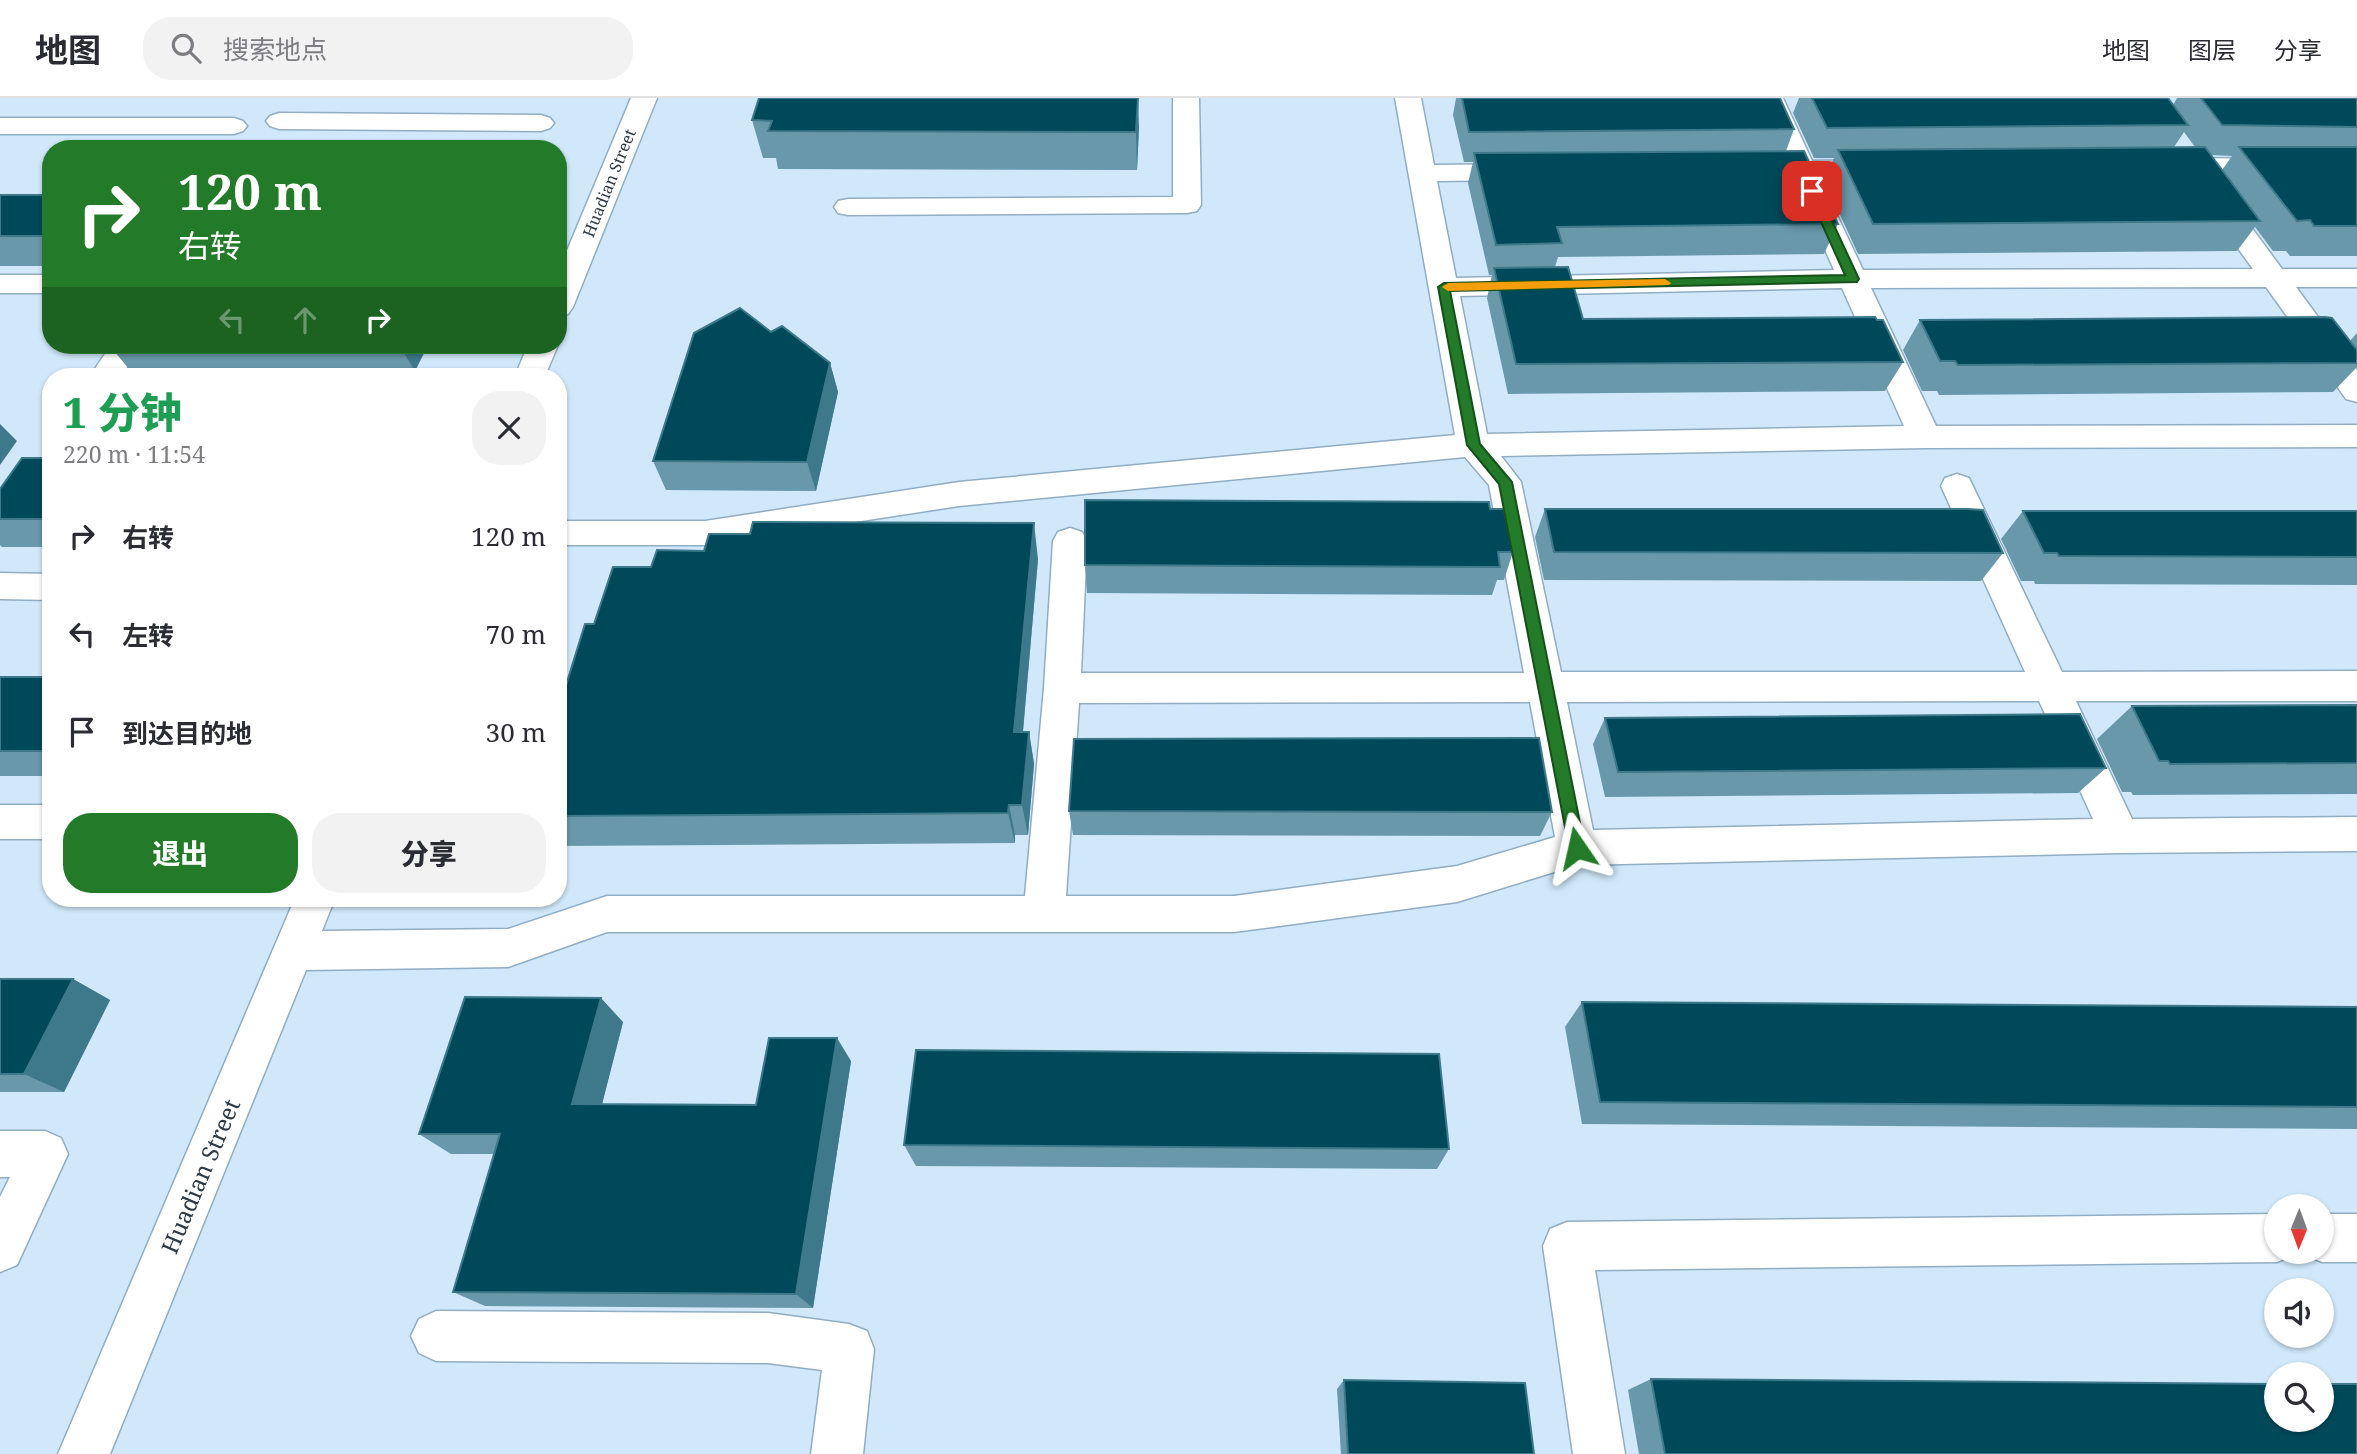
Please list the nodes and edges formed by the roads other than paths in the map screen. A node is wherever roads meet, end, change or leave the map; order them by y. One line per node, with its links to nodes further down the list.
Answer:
1 (295, 98): 6 (street)
2 (643, 98): 24 (street, Huadian Street)
3 (1186, 98): 18 (street)
4 (1408, 98): 17 (street)
5 (1770, 98): 14 (street)
6 (541, 123)
7 (0, 126): 8 (street)
8 (234, 126)
9 (2171, 136): 11 (street)
10 (2137, 166): 11 (street)
11 (2193, 166): 12 (street); 19 (street)
12 (2357, 167)
13 (1914, 168): 14 (street)
14 (1802, 169): 15 (street); 21 (street)
15 (1734, 170)
16 (1545, 172): 17 (street)
17 (1422, 173): 25 (street)
18 (848, 207)
19 (2274, 277): 20 (street); 21 (street); 26 (street)
20 (2357, 278)
21 (1853, 279): 25 (street); 28 (street)
22 (0, 284): 23 (street)
23 (42, 284)
24 (567, 284)
25 (1444, 287): 29 (street)
26 (2357, 392)
27 (2357, 436): 28 (street)
28 (1925, 438): 29 (street)
29 (1473, 445): 31 (street); 35 (street)
30 (1957, 486): 36 (street)
31 (567, 533)
32 (1070, 541): 38 (street)
33 (0, 586): 34 (street)
34 (42, 587)
35 (1545, 686): 36 (street); 38 (street); 43 (street)
36 (2049, 686): 37 (street); 42 (street)
37 (2357, 686)
38 (1062, 688): 45 (street)
39 (0, 822): 40 (street)
40 (42, 822)
41 (2357, 834): 42 (street)
42 (2120, 836): 43 (street)
43 (1577, 848): 45 (street)
44 (311, 907): 46 (street, Huadian Street)
45 (1044, 914): 46 (street)
46 (293, 951): 53 (street, Huadian Street)
47 (0, 1154): 51 (street)
48 (2264, 1238): 55 (street)
49 (2334, 1238): 50 (street)
50 (2357, 1238)
51 (0, 1248)
52 (436, 1336): 54 (street)
53 (84, 1454)
54 (838, 1454)
55 (1599, 1454)

